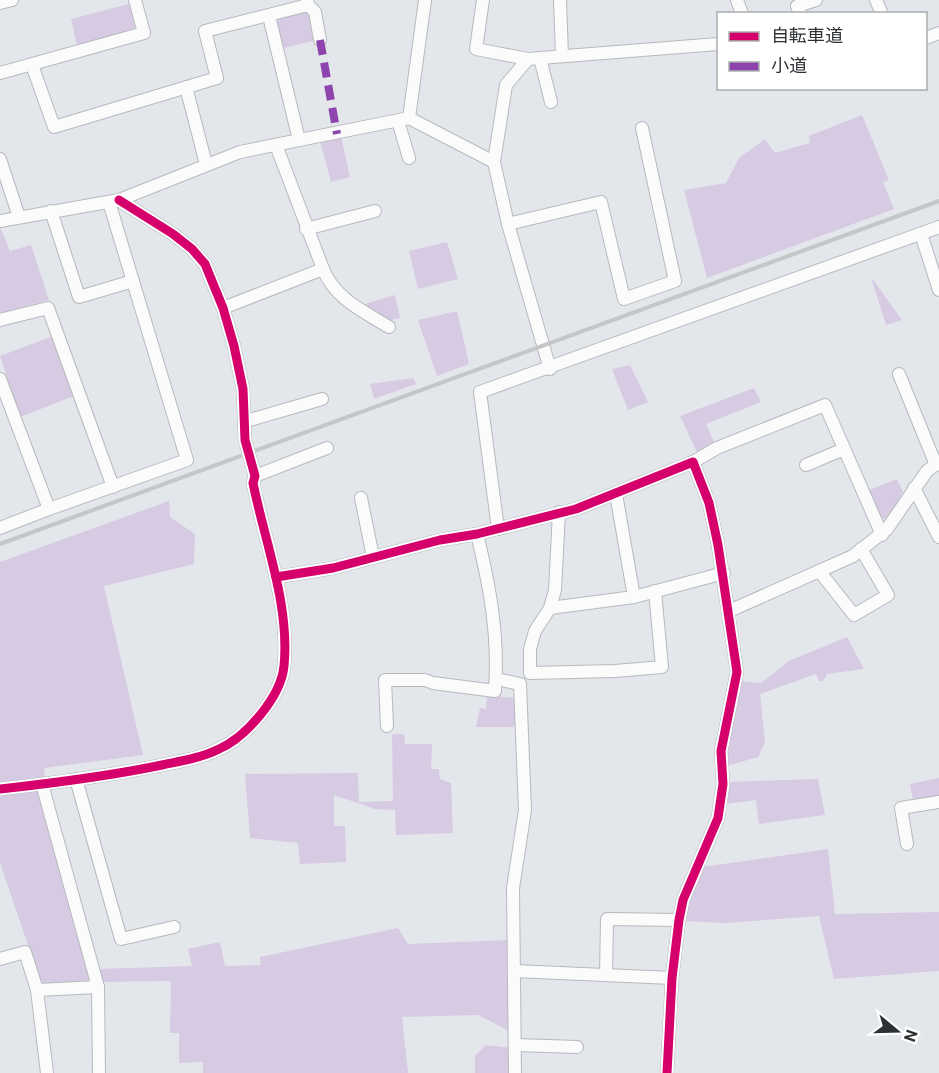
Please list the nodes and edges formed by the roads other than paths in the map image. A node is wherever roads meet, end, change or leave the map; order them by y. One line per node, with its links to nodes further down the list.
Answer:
1 (12, 0): 8 (street)
2 (135, 0): 15 (street)
3 (425, 0): 19 (street)
4 (483, 0): 14 (street)
5 (560, 0): 13 (street)
6 (816, 0): 9 (street)
7 (308, 2): 10 (street); 11 (street)
8 (0, 3)
9 (799, 12)
10 (269, 16): 17 (street); 21 (street)
11 (320, 40)
12 (717, 44): 13 (street)
13 (562, 56): 14 (street)
14 (534, 59): 18 (street); 25 (street)
15 (32, 65): 16 (street); 17 (street)
16 (0, 73)
17 (186, 87): 26 (street)
18 (551, 102)
19 (403, 119): 21 (street); 24 (street); 25 (street)
20 (642, 128): 32 (street)
21 (298, 140): 22 (street)
22 (276, 145): 26 (street); 34 (street)
23 (0, 159): 30 (street)
24 (409, 159)
25 (494, 162): 32 (street)
26 (206, 164): 27 (street)
27 (114, 201): 28 (street); 37 (street); 39 (street)
28 (51, 211): 30 (street); 37 (street)
29 (375, 211): 34 (street)
30 (19, 217): 31 (street)
31 (0, 221)
32 (508, 224): 42 (street)
33 (939, 228): 35 (street)
34 (306, 229): 36 (street)
35 (921, 234): 38 (street); 42 (street)
36 (323, 269): 39 (street); 41 (street)
37 (133, 281): 53 (street)
38 (939, 290)
39 (223, 308): 46 (street)
40 (0, 320): 53 (street)
41 (389, 327)
42 (550, 369): 60 (street)
43 (899, 374): 50 (street)
44 (0, 379): 57 (street)
45 (322, 399): 46 (street)
46 (246, 421): 52 (street)
47 (327, 448): 52 (street)
48 (843, 449): 49 (street); 51 (street); 62 (street)
49 (693, 462): 55 (street); 67 (street)
50 (937, 463): 54 (street)
51 (806, 465)
52 (255, 476): 68 (street)
53 (113, 487): 57 (street)
54 (914, 488): 62 (street); 63 (street)
55 (616, 494): 58 (street); 70 (street)
56 (361, 498): 65 (street)
57 (49, 509): 59 (street)
58 (559, 512): 60 (street); 71 (street)
59 (0, 528)
60 (498, 529): 61 (street)
61 (477, 534): 65 (street); 73 (street)
62 (882, 535): 64 (street)
63 (939, 537)
64 (861, 549): 66 (street); 66 (street)
65 (373, 557): 68 (street)
66 (820, 572): 72 (street)
67 (724, 573): 69 (street); 72 (street)
68 (276, 577): 75 (street)
69 (656, 591): 70 (street); 71 (street)
70 (634, 597): 71 (street)
71 (550, 608)
72 (729, 611): 80 (street)
73 (496, 679): 74 (street); 83 (street)
74 (387, 726)
75 (76, 779): 76 (street); 81 (street)
76 (42, 784): 77 (street); 86 (street)
77 (0, 789)
78 (939, 802): 79 (street)
79 (907, 844)
80 (679, 920): 84 (street); 85 (street)
81 (174, 927)
82 (0, 960): 87 (street)
83 (515, 971): 84 (street); 88 (street)
84 (606, 975): 85 (street)
85 (672, 978): 93 (street)
86 (98, 987): 87 (street); 91 (street)
87 (37, 990): 90 (street)
88 (516, 1045): 89 (street); 92 (street)
89 (577, 1047)
90 (47, 1073)
91 (99, 1073)
92 (515, 1073)
93 (667, 1073)

